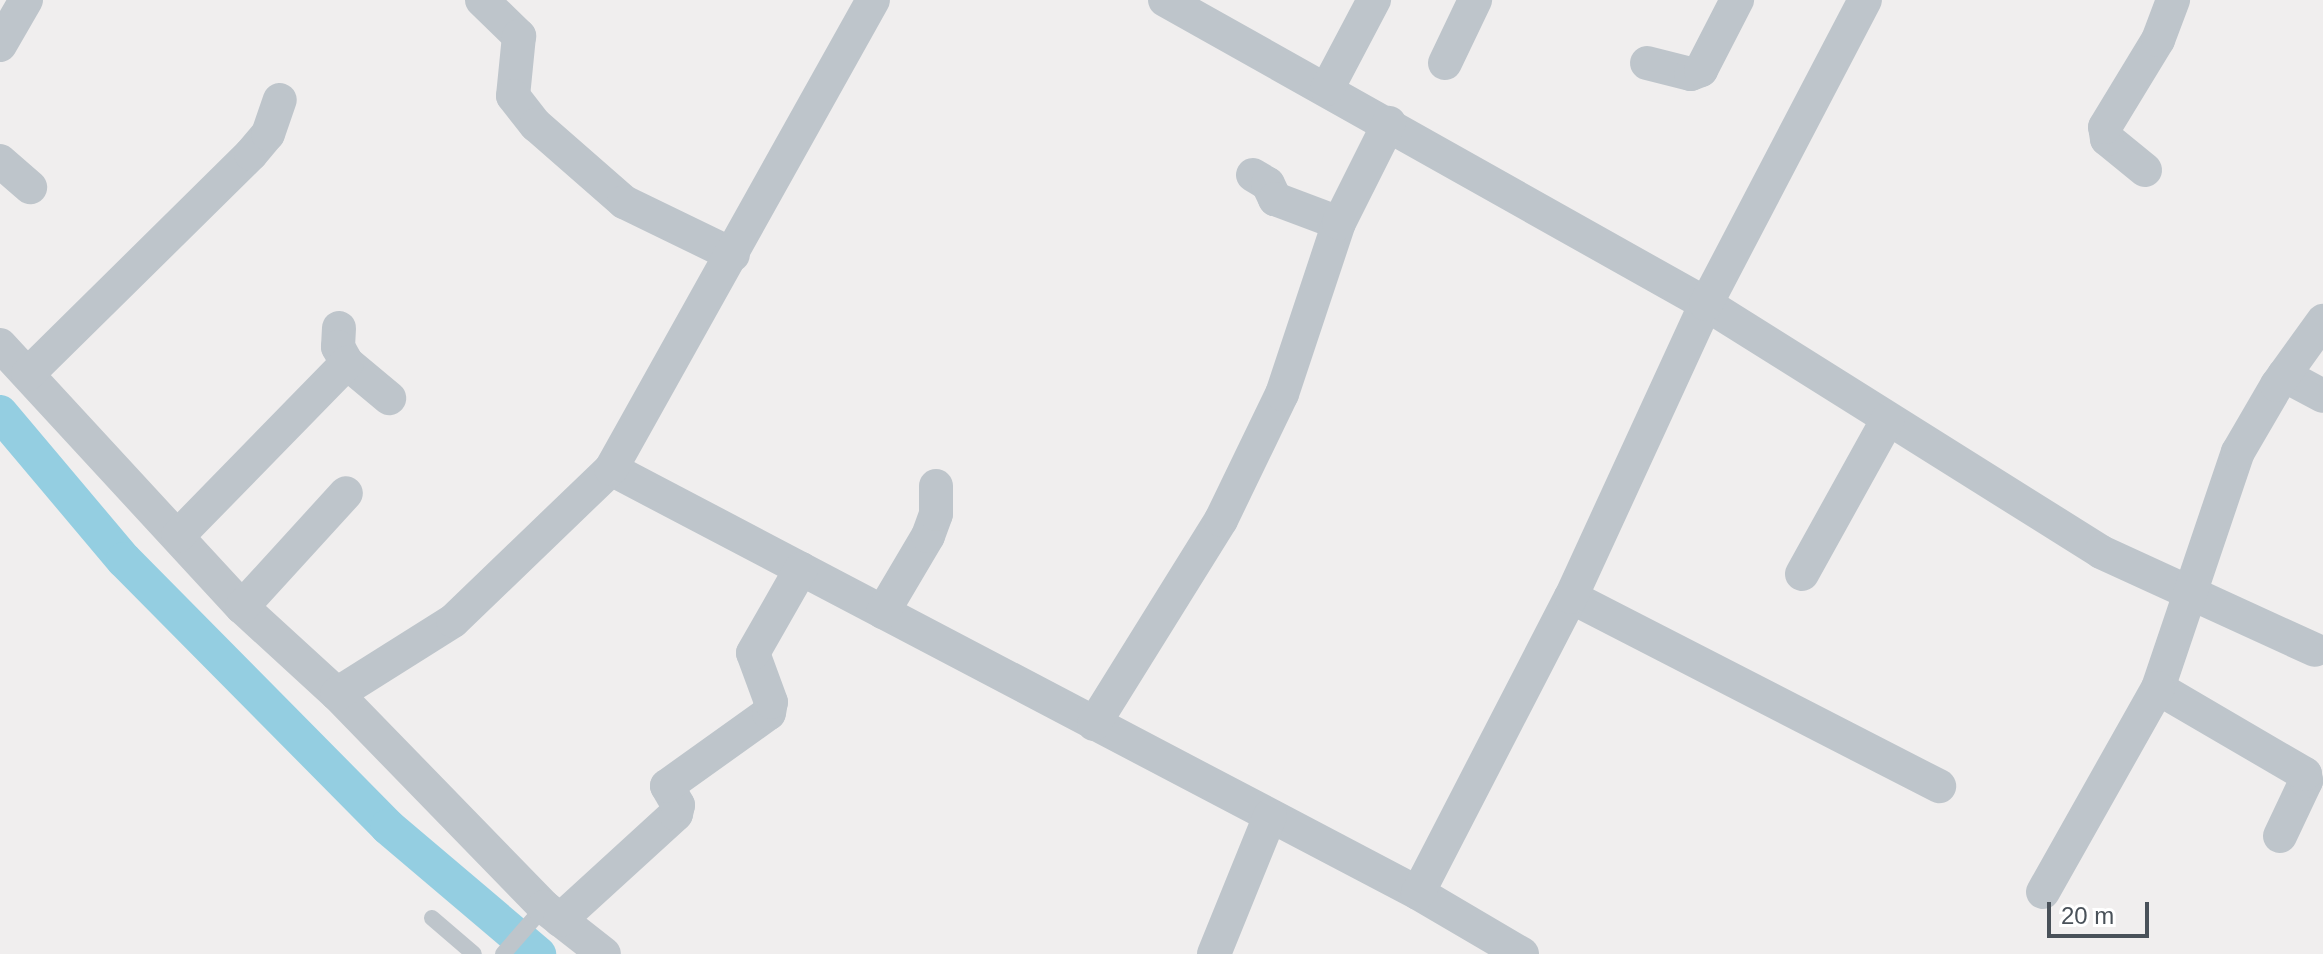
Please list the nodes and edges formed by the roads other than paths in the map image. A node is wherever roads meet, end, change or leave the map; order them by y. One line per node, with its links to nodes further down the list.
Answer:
1 (26, 0): 10 (street)
2 (482, 0): 21 (street)
3 (873, 0): 21 (street)
4 (1165, 0): 13 (street)
5 (1374, 0): 13 (street)
6 (1475, 0): 11 (street)
7 (1737, 0): 12 (street)
8 (1865, 0): 22 (street)
9 (2173, 0): 17 (street)
10 (0, 45)
11 (1445, 63)
12 (1647, 63)
13 (1327, 89): 15 (street)
14 (280, 100): 27 (street)
15 (1389, 123): 20 (street); 22 (street)
16 (0, 161): 19 (street)
17 (2145, 170)
18 (1253, 175): 20 (street)
19 (30, 187)
20 (1339, 223): 45 (street)
21 (733, 255): 32 (street)
22 (1706, 304): 31 (street); 39 (street)
23 (2323, 321): 28 (street)
24 (339, 328): 26 (street)
25 (0, 345): 27 (street)
26 (347, 363): 30 (street); 35 (street)
27 (28, 374): 35 (street)
28 (2284, 375): 29 (street); 38 (street)
29 (2323, 396)
30 (389, 398)
31 (1888, 419): 37 (street); 38 (street)
32 (611, 469): 36 (street); 44 (street)
33 (936, 486): 41 (street)
34 (346, 493): 40 (street)
35 (178, 536): 40 (street)
36 (801, 569): 41 (street); 51 (street)
37 (1802, 574)
38 (2187, 594): 42 (street); 43 (street)
39 (1571, 597): 46 (street); 50 (street)
40 (242, 607): 44 (street)
41 (883, 612): 45 (street)
42 (2315, 650)
43 (2158, 688): 48 (street); 49 (street)
44 (337, 694): 51 (street)
45 (1094, 724): 47 (street)
46 (1939, 786)
47 (1270, 816): 50 (street); 56 (street)
48 (2280, 836)
49 (2043, 892)
50 (1418, 893): 57 (street)
51 (546, 914): 54 (lane); 55 (street)
52 (432, 918): 53 (lane)
53 (474, 954)
54 (503, 954)
55 (604, 954)
56 (1214, 954)
57 (1522, 954)

